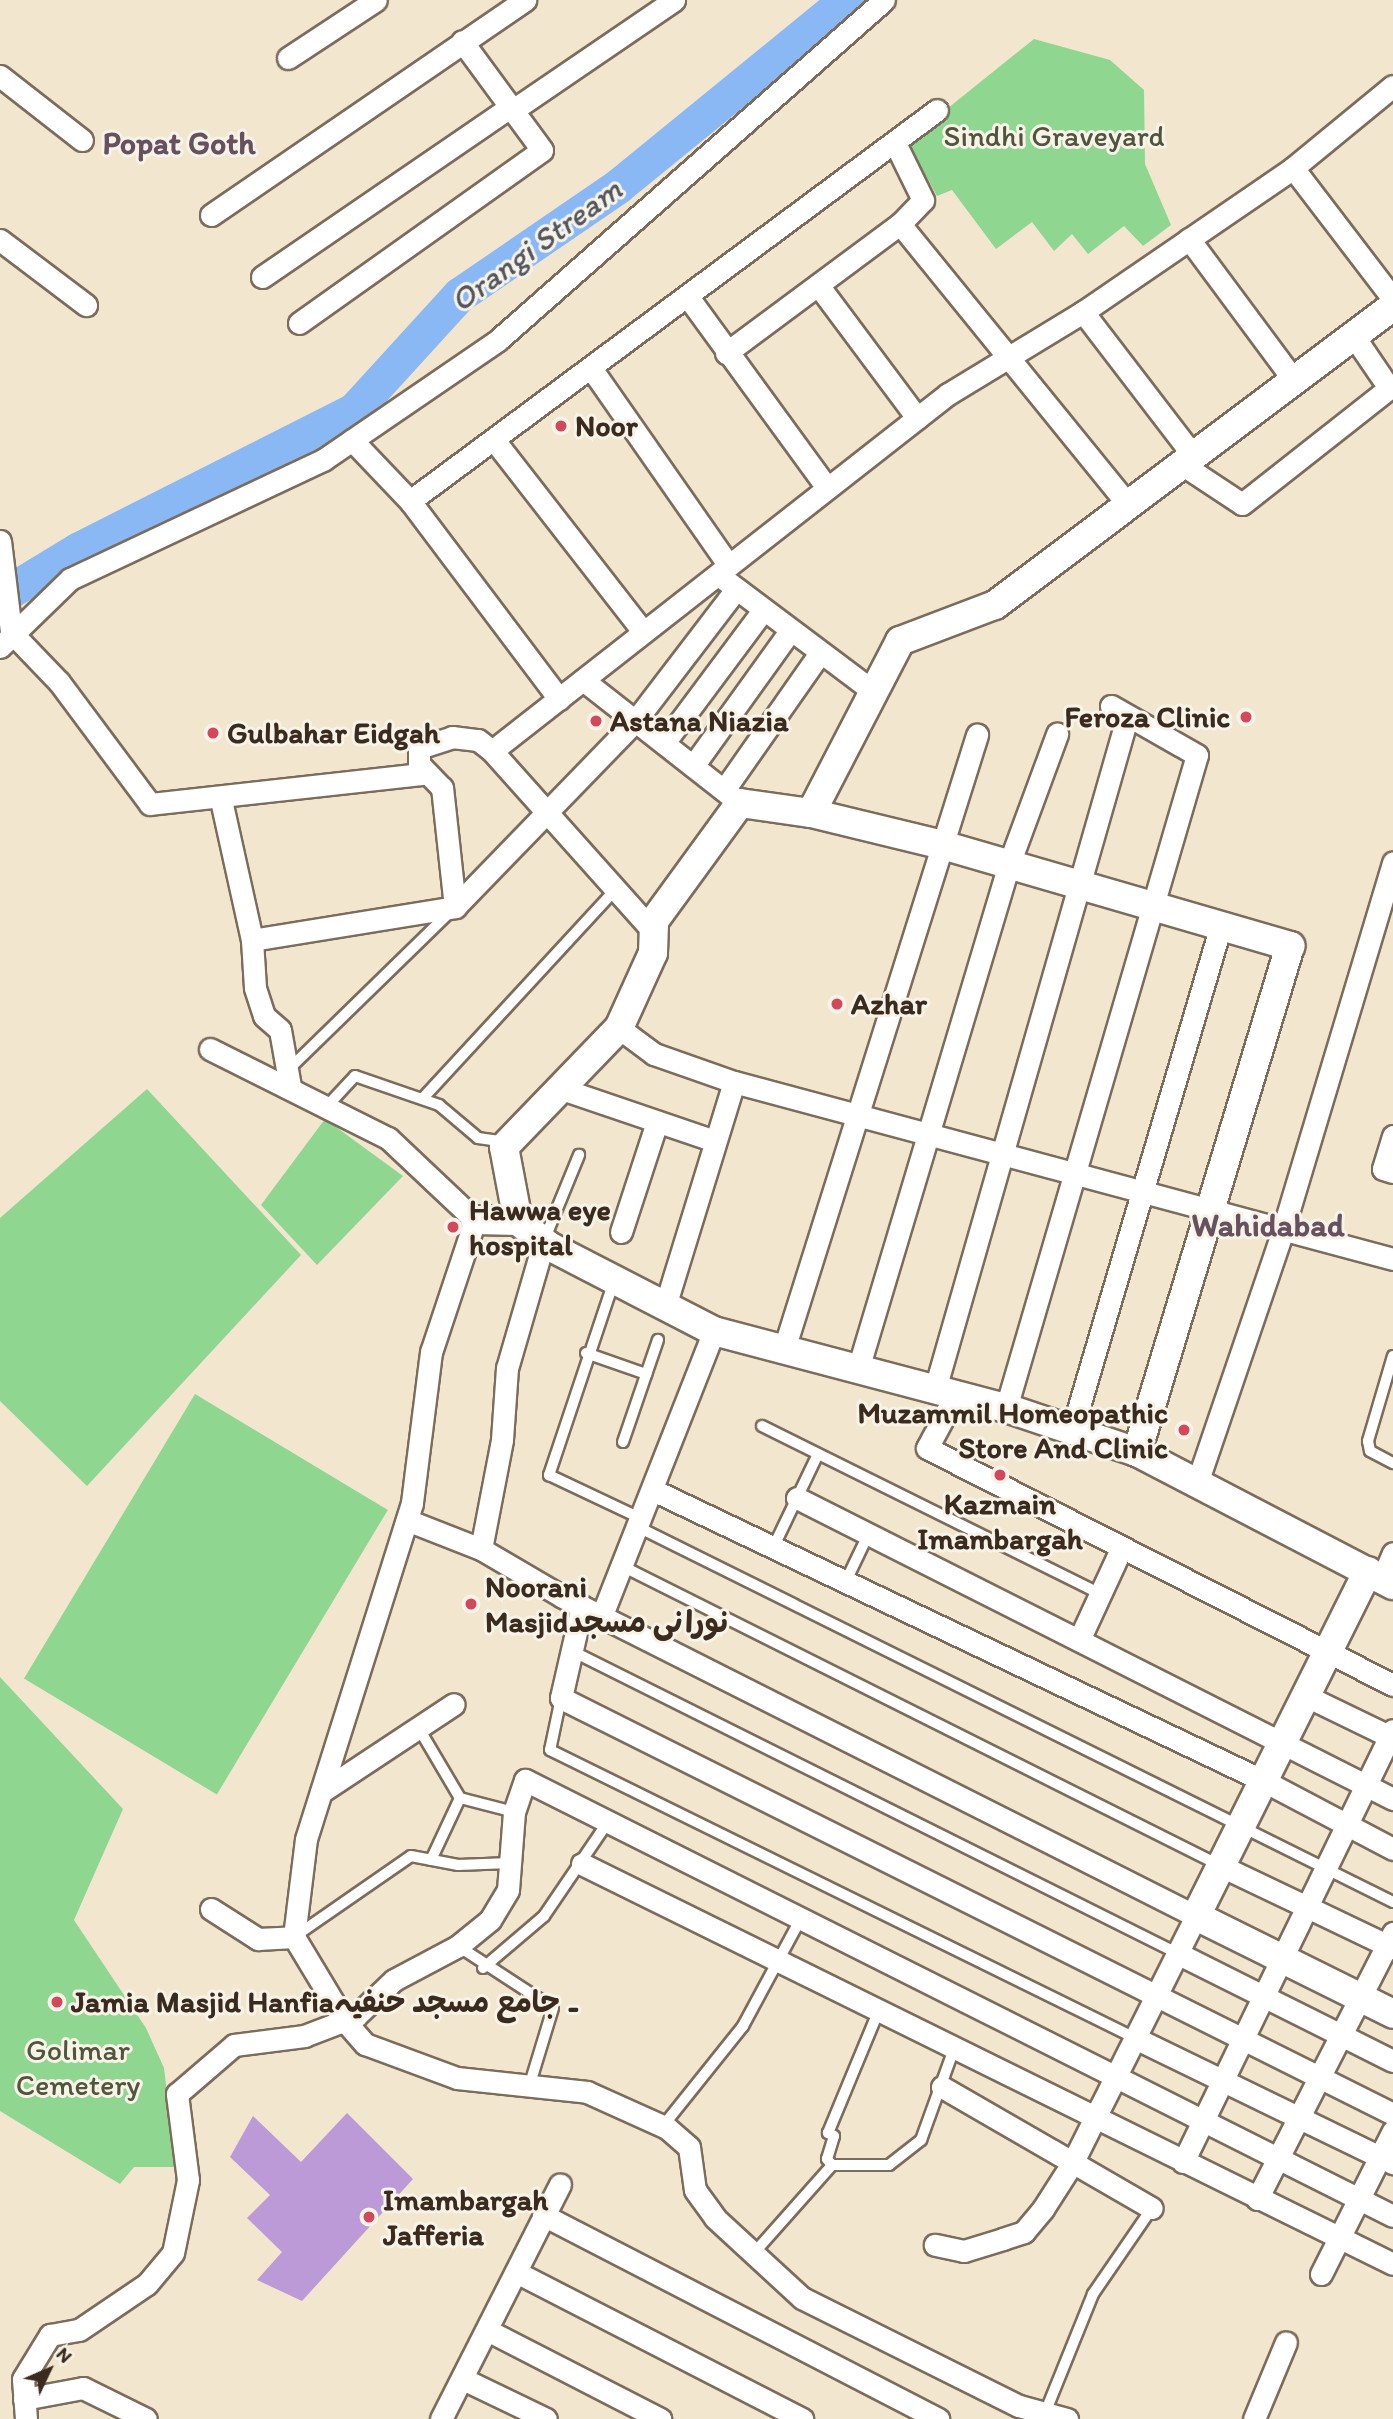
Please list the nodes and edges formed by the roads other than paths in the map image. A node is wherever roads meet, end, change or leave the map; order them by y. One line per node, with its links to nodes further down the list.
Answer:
1 (376, 0): 6 (street)
2 (524, 0): 5 (street)
3 (674, 0): 9 (street)
4 (884, 0): 33 (street)
5 (462, 41): 9 (street); 14 (street)
6 (288, 58)
7 (0, 76): 11 (street)
8 (1392, 89): 13 (street)
9 (511, 108): 18 (street); 25 (street)
10 (937, 110): 12 (street)
11 (82, 140)
12 (896, 145): 15 (street); 20 (street)
13 (1293, 168): 16 (street); 21 (street)
14 (211, 215)
15 (900, 224): 19 (street); 28 (street)
16 (1189, 239): 24 (street); 30 (street)
17 (0, 240): 22 (street)
18 (262, 277)
19 (818, 285): 27 (street); 32 (street)
20 (688, 297): 27 (street); 29 (street)
21 (1393, 299)
22 (86, 305)
23 (1393, 306): 26 (street)
24 (1083, 312): 28 (street); 35 (street)
25 (299, 323)
26 (1353, 335): 30 (street); 31 (street)
27 (726, 353): 36 (street)
28 (1007, 358): 32 (street); 38 (street)
29 (591, 368): 34 (street); 40 (street)
30 (1293, 379): 35 (street)
31 (1391, 387): 35 (street)
32 (916, 418): 36 (street)
33 (352, 440): 37 (street); 45 (street)
34 (494, 440): 37 (street); 43 (street)
35 (1186, 458): 38 (street)
36 (827, 486): 40 (street)
37 (410, 501): 49 (street)
38 (1126, 502): 48 (street)
39 (2, 543): 45 (street)
40 (721, 568): 41 (street); 43 (street)
41 (736, 589): 42 (street); 50 (street)
42 (763, 610): 44 (street); 53 (street)
43 (641, 629): 47 (street)
44 (790, 631): 46 (street); 55 (street)
45 (6, 640): 58 (street)
46 (820, 653): 48 (street); 57 (street)
47 (583, 680): 49 (street); 50 (street)
48 (870, 689): 59 (street)
49 (559, 699): 54 (street)
50 (636, 720): 53 (street); 60 (street)
51 (977, 734): 61 (street)
52 (1056, 734): 63 (street)
53 (664, 743): 55 (street)
54 (492, 751): 56 (street); 60 (street)
55 (694, 766): 57 (street)
56 (422, 774): 58 (street); 67 (street)
57 (732, 796): 59 (street); 69 (street)
58 (221, 800): 70 (street)
59 (811, 813): 61 (street)
60 (542, 814): 65 (street); 67 (street)
61 (939, 844): 63 (street); 78 (street)
62 (1393, 862): 93 (street)
63 (1009, 864): 64 (street); 80 (street)
64 (1080, 883): 66 (street); 66 (street); 84 (street)
65 (615, 890): 69 (street); 76 (lane)
66 (1153, 905): 68 (street); 86 (street)
67 (455, 907): 70 (street); 73 (lane)
68 (1221, 925): 88 (street); 89 (street)
69 (653, 931): 71 (street)
70 (252, 940): 73 (street)
71 (620, 1028): 74 (street); 75 (street)
72 (210, 1049): 73 (street)
73 (289, 1078): 77 (street)
74 (734, 1082): 78 (street); 82 (street)
75 (559, 1088): 79 (street); 83 (street)
76 (423, 1098): 77 (lane); 83 (lane)
77 (329, 1104): 90 (street)
78 (855, 1116): 80 (street); 100 (street)
79 (657, 1122): 82 (street); 92 (street)
80 (930, 1134): 84 (street); 103 (street)
81 (1393, 1136): 87 (street)
82 (715, 1142): 97 (street)
83 (507, 1143): 91 (street)
84 (1004, 1152): 86 (street); 105 (street)
85 (579, 1155): 94 (lane)
86 (1072, 1172): 88 (street); 106 (street)
87 (1393, 1172)
88 (1142, 1193): 89 (street); 108 (street)
89 (1212, 1213): 93 (street); 110 (street)
90 (475, 1220): 91 (street); 116 (street)
91 (518, 1221): 94 (street)
92 (621, 1232)
93 (1282, 1233): 95 (street); 113 (street)
94 (544, 1241): 96 (street); 121 (street)
95 (1393, 1259)
96 (615, 1278): 97 (street); 101 (lane)
97 (666, 1303): 98 (street)
98 (714, 1331): 100 (street); 114 (street)
99 (658, 1340): 104 (lane)
100 (784, 1349): 103 (street)
101 (586, 1353): 104 (lane); 117 (lane)
102 (1393, 1356): 112 (lane)
103 (858, 1368): 105 (street)
104 (646, 1374): 109 (lane)
105 (946, 1391): 106 (street); 119 (street)
106 (1006, 1408): 108 (street)
107 (762, 1426): 111 (lane)
108 (1072, 1430): 110 (street)
109 (623, 1442)
110 (1137, 1452): 113 (street)
111 (818, 1454): 115 (lane); 126 (lane)
112 (1393, 1463)
113 (1197, 1483): 124 (street)
114 (653, 1490): 117 (street); 120 (street)
115 (797, 1498): 118 (street); 120 (lane)
116 (407, 1520): 121 (street); 140 (street)
117 (640, 1523): 123 (street); 145 (lane)
118 (869, 1533): 125 (lane); 128 (street)
119 (1122, 1547): 126 (street); 130 (street)
120 (773, 1548): 125 (street)
121 (481, 1549): 127 (street)
122 (1393, 1553): 124 (street)
123 (622, 1566): 127 (street); 151 (lane)
124 (1381, 1578): 130 (street)
125 (845, 1583): 138 (street)
126 (1100, 1594): 128 (street)
127 (592, 1610): 129 (street); 156 (street)
128 (1079, 1640): 137 (street)
129 (572, 1651): 133 (street); 161 (lane)
130 (1328, 1652): 131 (street); 132 (street)
131 (1393, 1685)
132 (1306, 1696): 136 (street); 137 (street)
133 (561, 1698): 165 (street); 172 (lane)
134 (454, 1704): 135 (street)
135 (418, 1727): 140 (street); 141 (lane)
136 (1392, 1734): 139 (street)
137 (1282, 1743): 138 (street); 139 (street)
138 (1264, 1780): 145 (street); 146 (street)
139 (1366, 1785): 142 (street); 146 (street)
140 (321, 1792): 158 (street)
141 (460, 1798): 143 (lane); 148 (lane)
142 (1393, 1799)
143 (514, 1812): 144 (street); 149 (street)
144 (608, 1822): 150 (lane); 157 (street)
145 (1242, 1825): 151 (street); 152 (lane)
146 (1345, 1826): 147 (street); 152 (street)
147 (1393, 1849)
148 (431, 1860): 149 (lane); 158 (lane)
149 (510, 1863): 160 (street)
150 (582, 1864): 163 (street); 164 (lane)
151 (1221, 1867): 154 (street); 156 (street)
152 (1324, 1867): 153 (lane); 154 (street)
153 (1393, 1902)
154 (1305, 1906): 159 (street); 162 (street)
155 (211, 1909): 158 (street)
156 (1196, 1916): 161 (street); 162 (street)
157 (800, 1920): 163 (lane); 177 (street)
158 (294, 1937): 170 (street)
159 (1391, 1942): 167 (street)
160 (458, 1946): 164 (lane); 170 (street)
161 (1178, 1953): 165 (street); 166 (street)
162 (1279, 1957): 166 (street); 167 (street)
163 (779, 1962): 168 (street); 185 (lane)
164 (483, 1968): 179 (lane)
165 (1157, 1994): 171 (street); 172 (street)
166 (1262, 1994): 171 (street); 173 (street)
167 (1360, 1998): 169 (street); 173 (street)
168 (878, 2012): 174 (street); 191 (lane)
169 (1393, 2014)
170 (344, 2020): 179 (street); 207 (street)
171 (1241, 2037): 176 (street); 178 (street)
172 (1135, 2038): 177 (street); 178 (street)
173 (1340, 2038): 175 (street); 176 (street)
174 (954, 2049): 180 (lane); 183 (street)
175 (1393, 2061)
176 (1320, 2077): 181 (street); 182 (street)
177 (1115, 2078): 183 (street); 184 (street)
178 (1222, 2078): 182 (street); 184 (street)
179 (529, 2087): 185 (street)
180 (942, 2087): 189 (street); 191 (lane)
181 (1393, 2114)
182 (1299, 2118): 187 (street); 188 (street)
183 (1095, 2119): 189 (street); 190 (street)
184 (1202, 2122): 187 (street); 190 (street)
185 (663, 2126): 200 (street)
186 (1393, 2131): 188 (street)
187 (1278, 2159): 193 (street); 194 (street)
188 (1386, 2160): 194 (street)
189 (1073, 2162): 195 (street); 199 (street)
190 (1183, 2162): 193 (street)
191 (832, 2165): 200 (lane)
192 (559, 2184): 196 (street)
193 (1257, 2199): 198 (street)
194 (1359, 2199): 197 (street); 198 (street)
195 (1152, 2208): 208 (lane)
196 (543, 2216): 202 (street); 214 (street)
197 (1393, 2216)
198 (1339, 2237): 201 (street); 203 (street)
199 (935, 2245)
200 (754, 2253): 208 (street)
201 (1393, 2264)
202 (516, 2272): 204 (street); 213 (street)
203 (1321, 2274)
204 (487, 2330): 206 (street); 209 (street)
205 (1286, 2342): 216 (street)
206 (463, 2379): 211 (street); 212 (street)
207 (25, 2409): 210 (street)
208 (1045, 2413): 215 (street)
209 (655, 2418)
210 (146, 2419)
211 (441, 2419)
212 (545, 2419)
213 (802, 2419)
214 (939, 2419)
215 (1068, 2419)
216 (1254, 2419)

